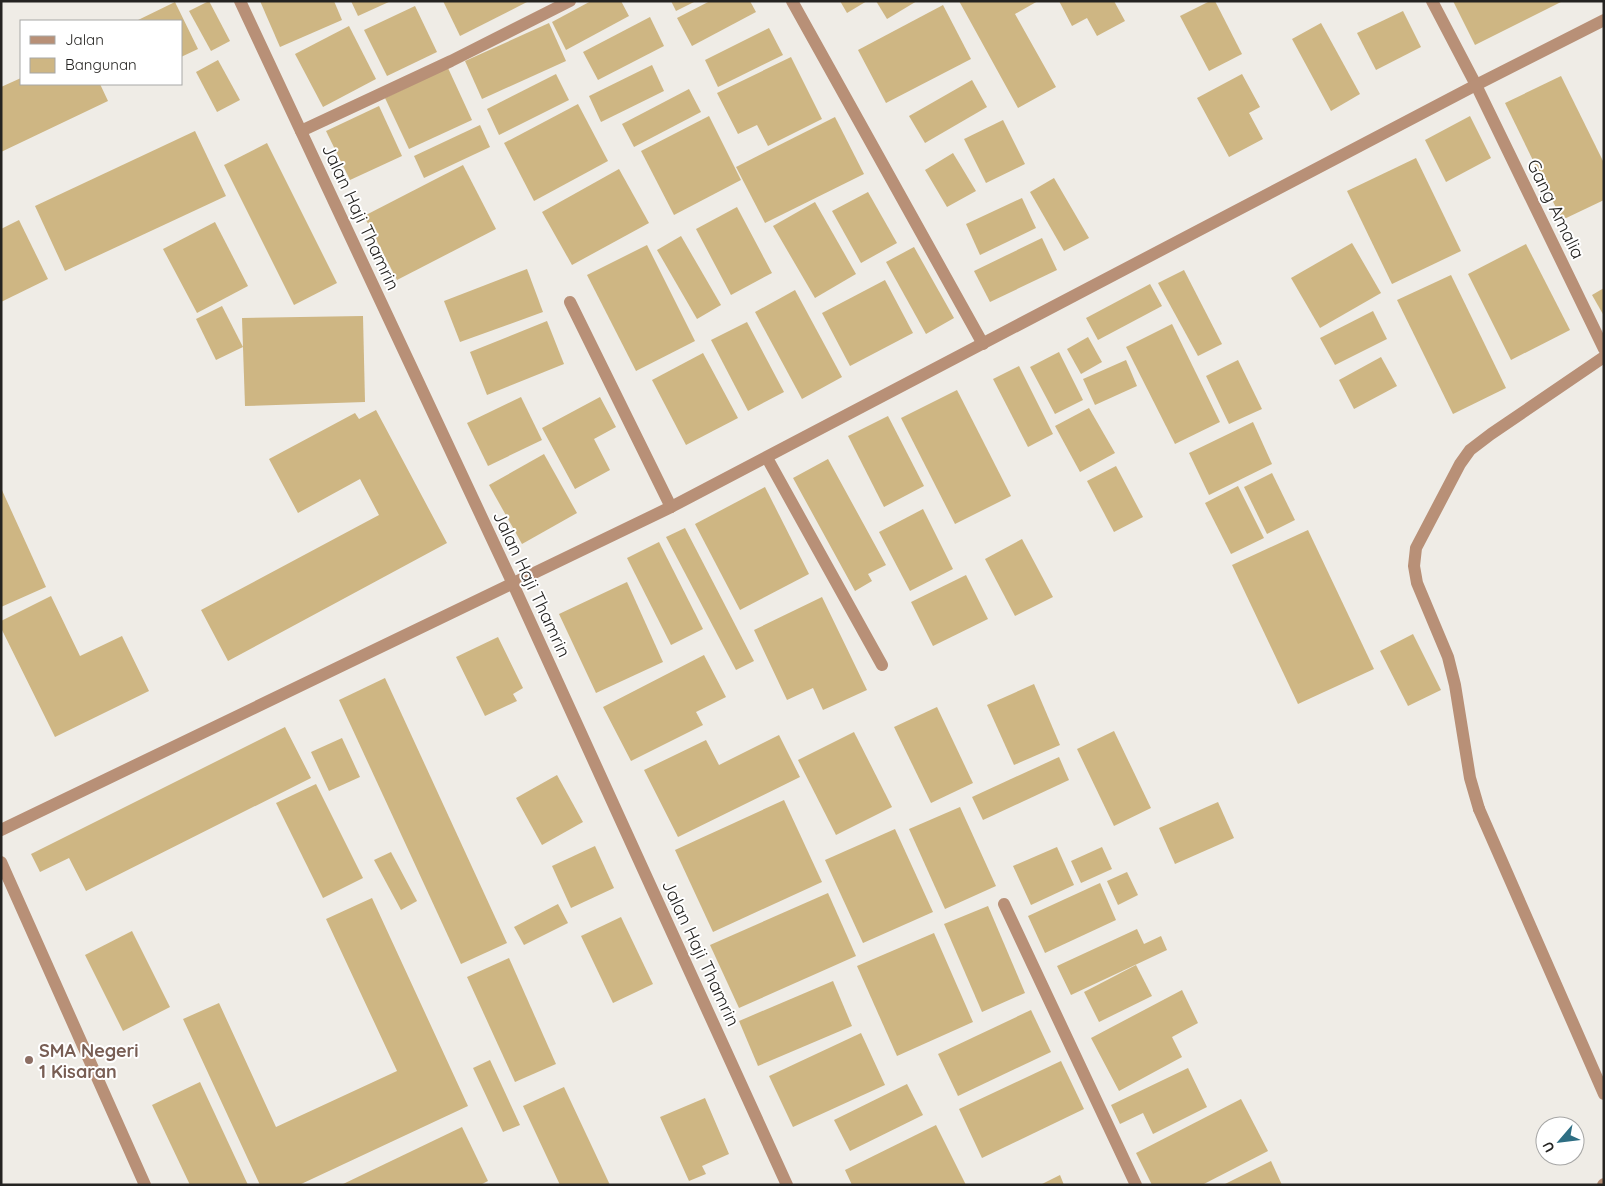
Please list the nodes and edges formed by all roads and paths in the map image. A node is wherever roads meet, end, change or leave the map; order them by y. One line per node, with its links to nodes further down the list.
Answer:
1 (240, 1): 7 (street, Jalan Haji Thamrin)
2 (570, 1): 7 (street)
3 (792, 1): 9 (street)
4 (1432, 1): 6 (street, Gang Amalia)
5 (1604, 20): 6 (street)
6 (1476, 85): 9 (street); 10 (street, Gang Amalia)
7 (301, 132): 14 (street, Jalan Haji Thamrin)
8 (570, 302): 13 (street)
9 (983, 344): 12 (street)
10 (1604, 348)
11 (1604, 357): 19 (street)
12 (767, 458): 13 (street); 15 (street)
13 (671, 507): 14 (street)
14 (513, 584): 16 (street); 21 (street, Jalan Haji Thamrin)
15 (882, 665)
16 (1, 830)
17 (1, 862): 20 (street)
18 (1004, 904): 22 (street)
19 (1604, 1094)
20 (145, 1185)
21 (787, 1185)
22 (1136, 1185)

